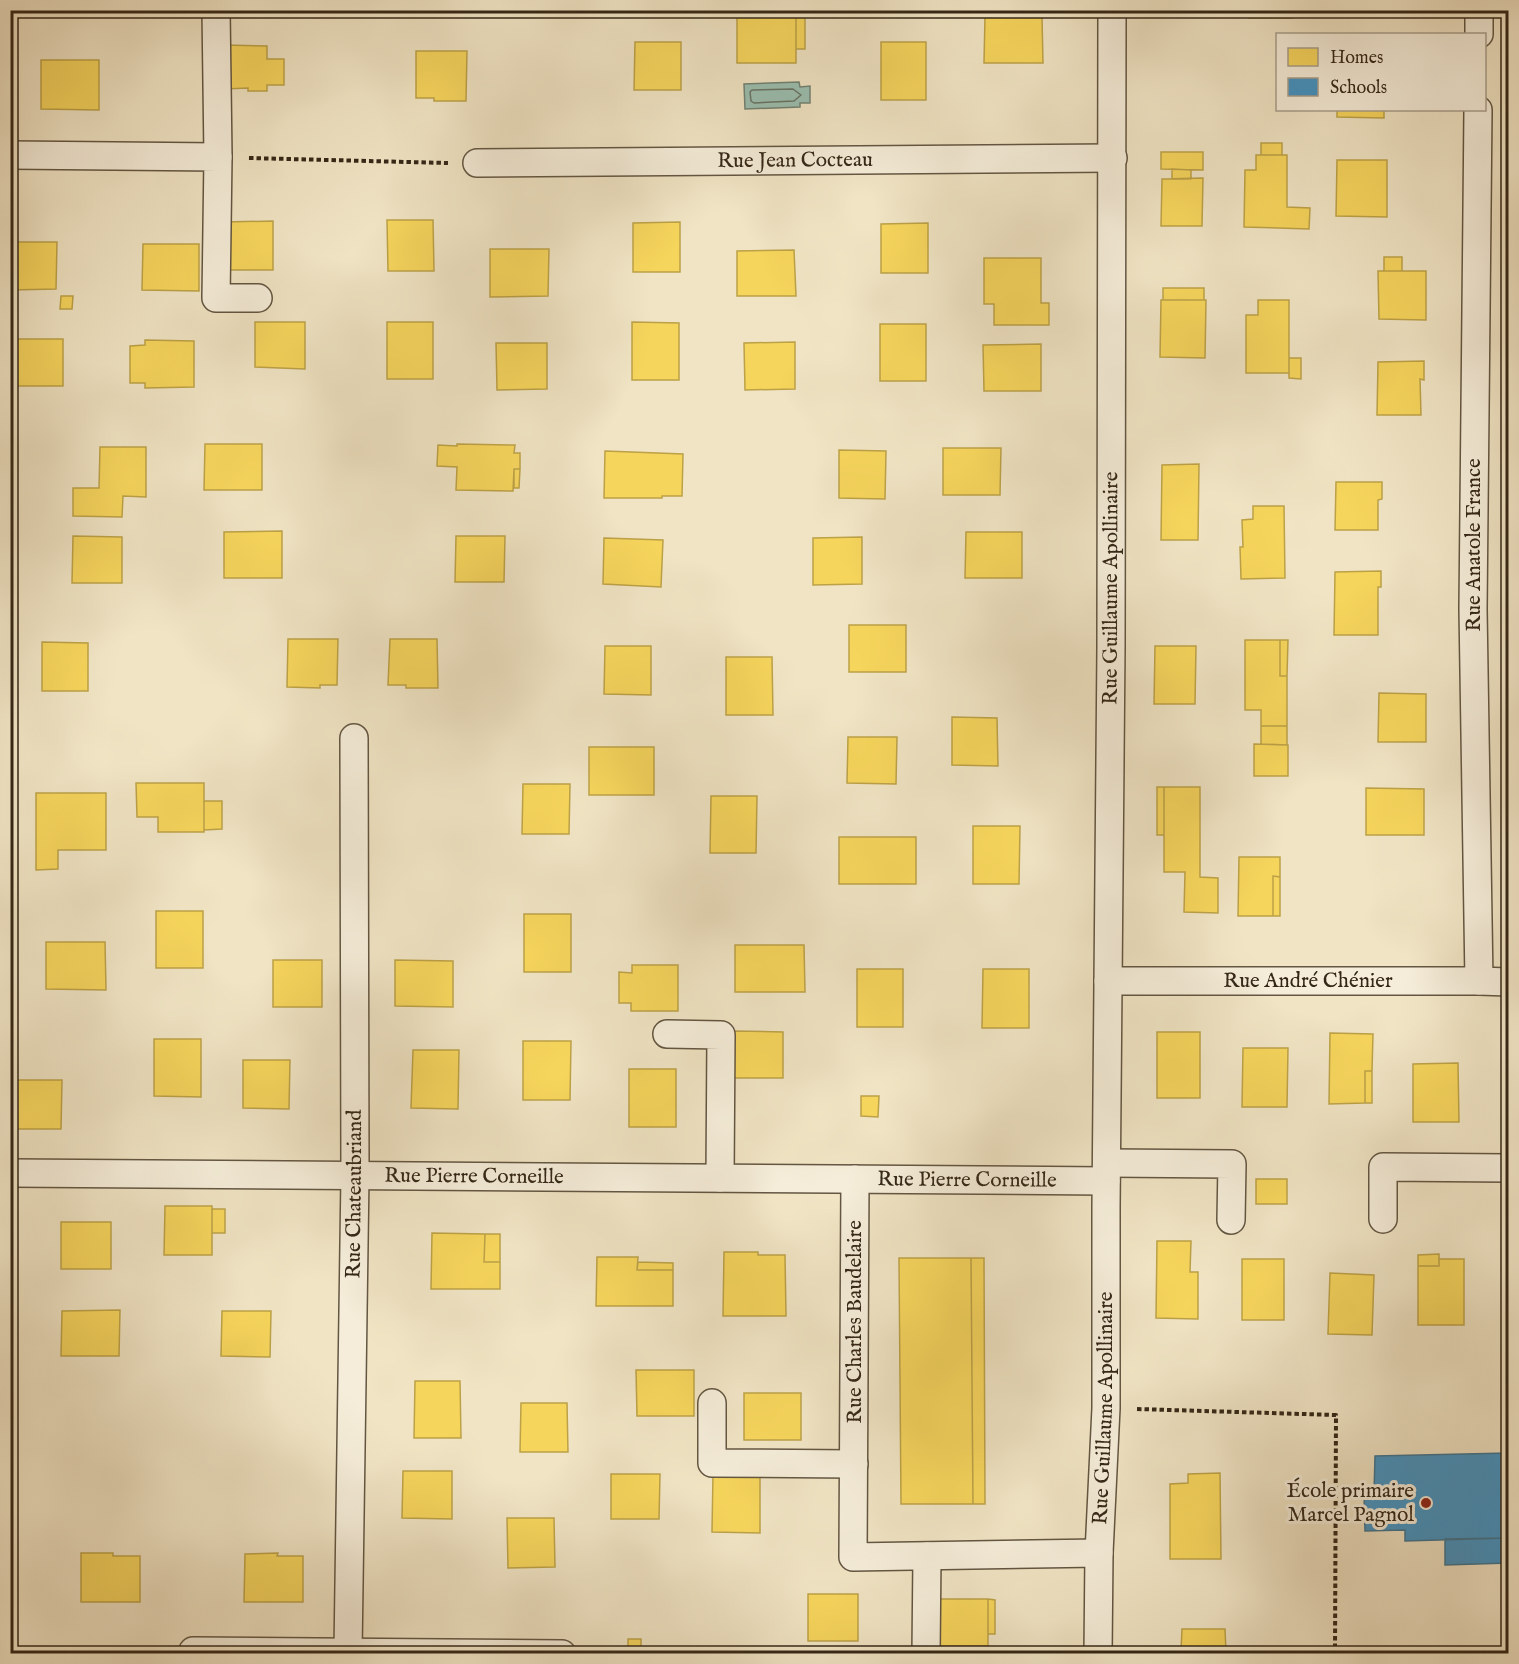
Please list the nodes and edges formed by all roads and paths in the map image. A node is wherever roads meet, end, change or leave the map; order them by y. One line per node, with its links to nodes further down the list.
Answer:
1 (216, 10): 7 (street)
2 (1112, 10): 8 (street, Rue Guillaume Apollinaire)
3 (1479, 10): 4 (street)
4 (1479, 33)
5 (1478, 111): 13 (street, Rue Anatole France)
6 (10, 155): 7 (street)
7 (218, 158): 9 (path); 10 (street)
8 (1113, 158): 9 (street, Rue Jean Cocteau); 12 (street, Rue Guillaume Apollinaire)
9 (477, 163)
10 (258, 298)
11 (354, 738): 19 (street, Rue Chateaubriand)
12 (1108, 981): 13 (street, Rue André Chénier); 17 (street, Rue Guillaume Apollinaire)
13 (1479, 981): 14 (street, Rue André Chénier)
14 (1509, 982)
15 (667, 1034): 20 (street)
16 (1509, 1168): 22 (street)
17 (1107, 1172): 21 (street, Rue Pierre Corneille); 23 (street); 25 (street, Rue Guillaume Apollinaire)
18 (10, 1173): 19 (street, Rue Pierre Corneille)
19 (355, 1176): 20 (street, Rue Pierre Corneille); 29 (street, Rue Chateaubriand)
20 (720, 1178): 21 (street, Rue Pierre Corneille)
21 (855, 1179): 26 (street, Rue Charles Baudelaire)
22 (1383, 1219)
23 (1231, 1220)
24 (712, 1403): 26 (street)
25 (1106, 1408): 27 (street, Rue Guillaume Apollinaire); 34 (path)
26 (854, 1464): 28 (street, Rue Charles Baudelaire)
27 (1099, 1554): 28 (street, Rue Charles Baudelaire); 33 (street, Rue Guillaume Apollinaire)
28 (927, 1556): 32 (street)
29 (348, 1652): 30 (street); 31 (street)
30 (193, 1653)
31 (562, 1653)
32 (926, 1653)
33 (1098, 1653)
34 (1335, 1653)

